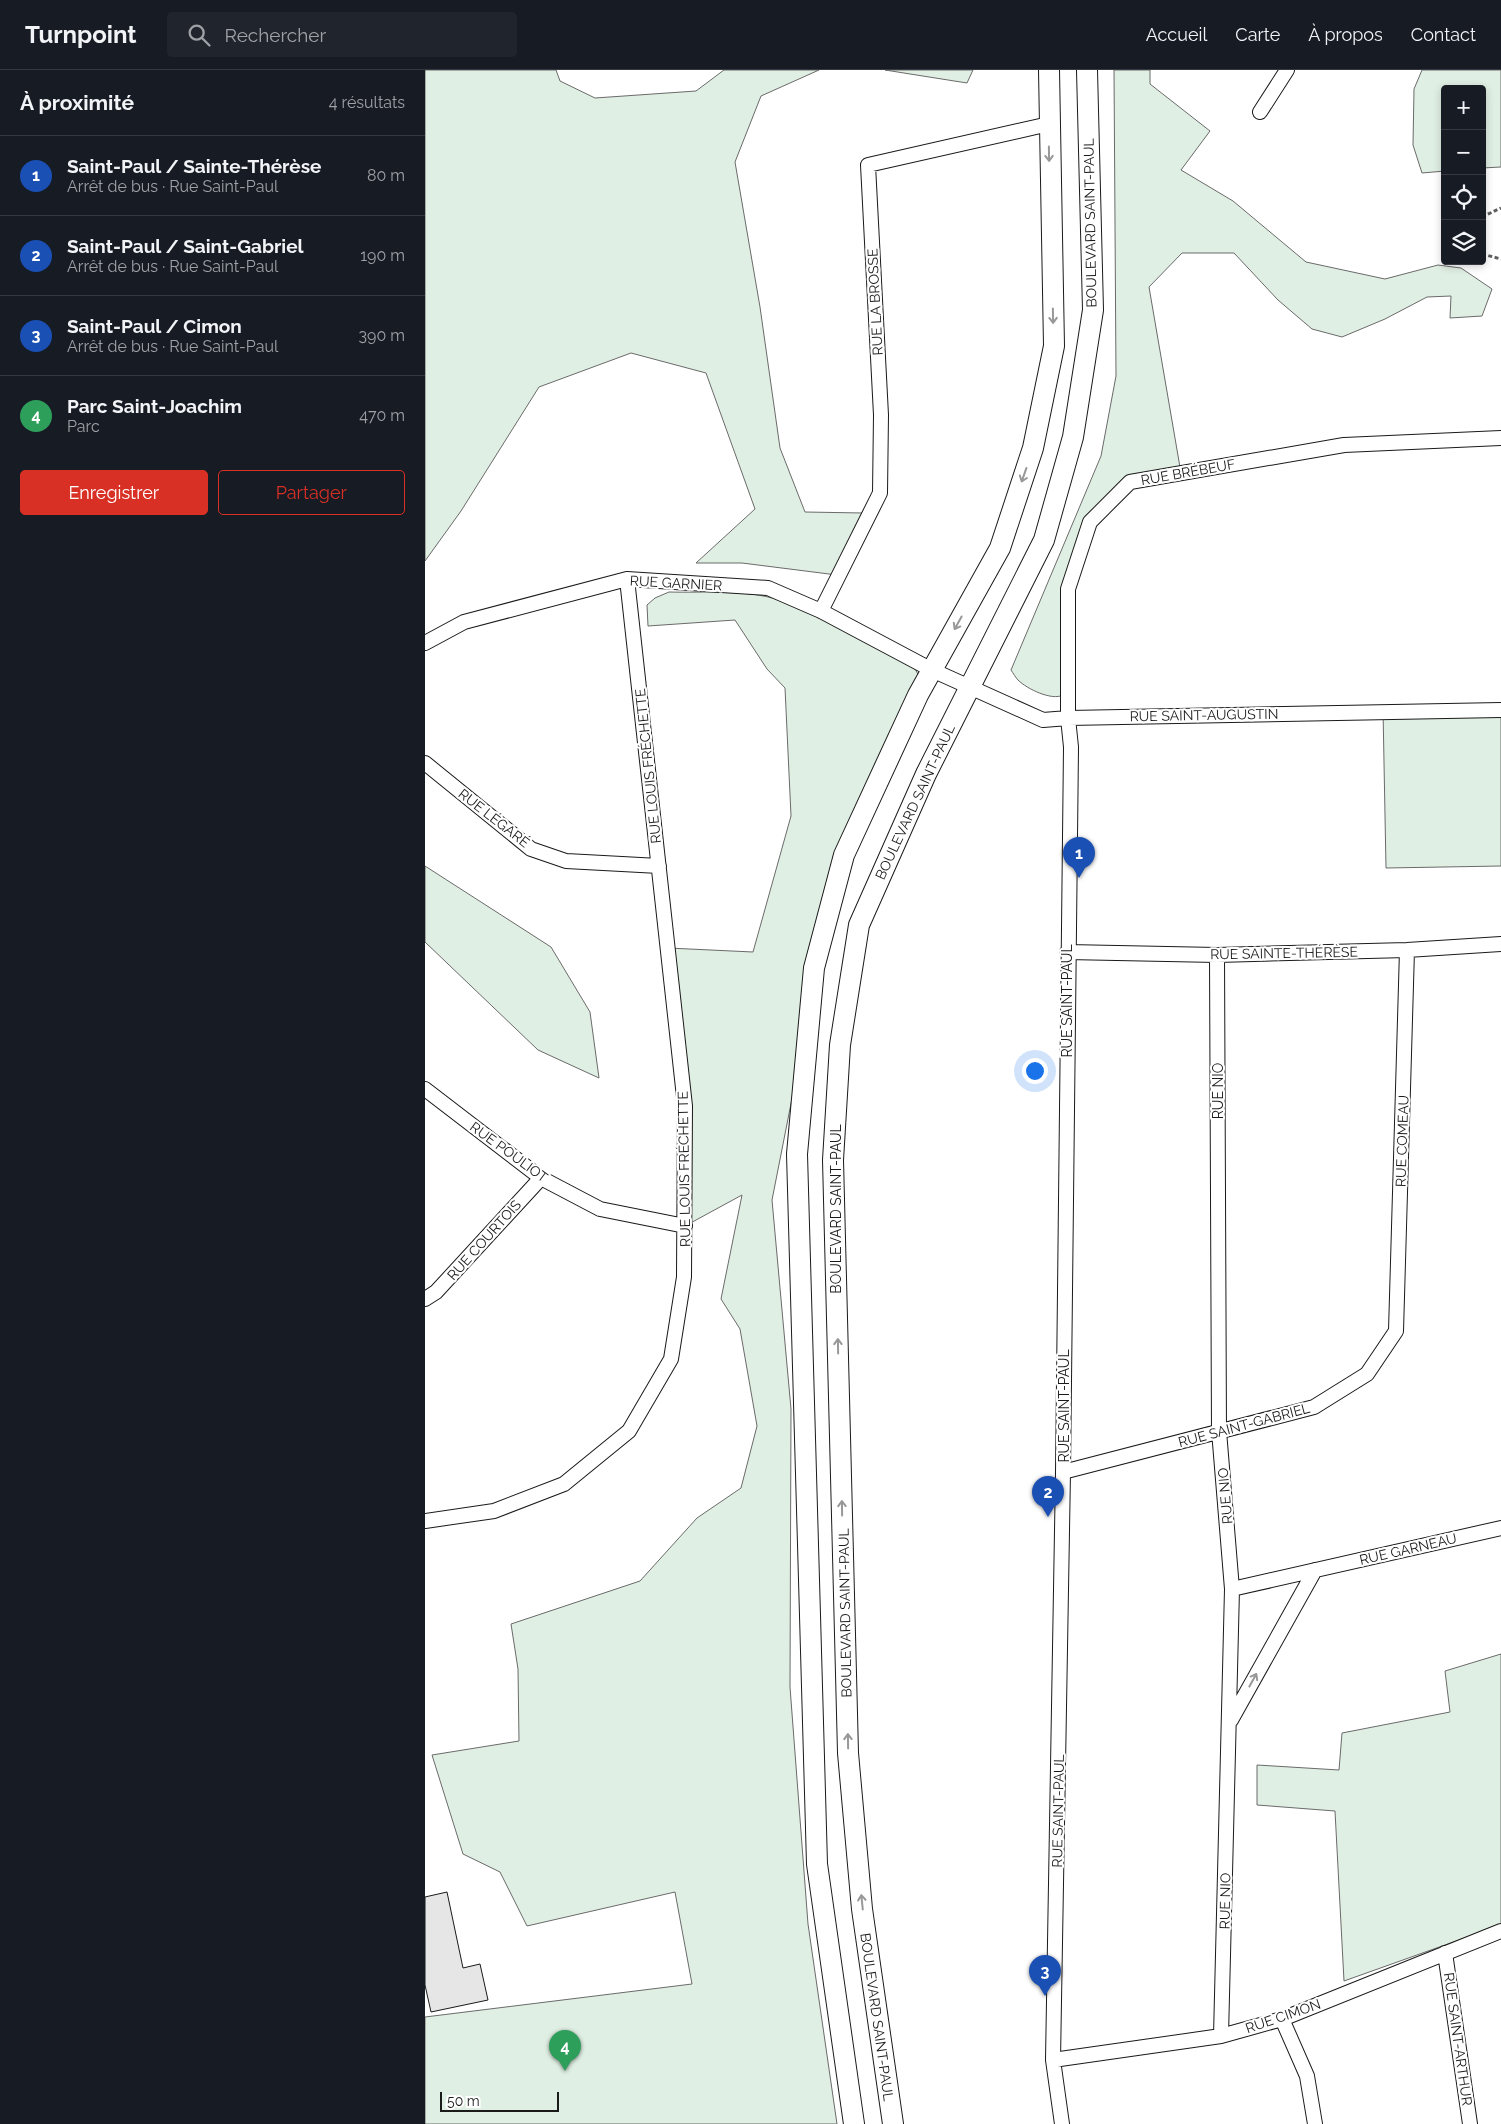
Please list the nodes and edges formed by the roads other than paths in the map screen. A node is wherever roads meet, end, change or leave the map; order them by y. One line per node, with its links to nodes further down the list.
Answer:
1 (1049, 70): 5 (main road)
2 (1087, 70): 11 (main road, BOULEVARD SAINT-PAUL)
3 (1287, 70): 4 (street)
4 (1260, 112)
5 (1049, 124): 8 (street, RUE LA BROSSE); 10 (main road, one-way to 10)
6 (1501, 438): 13 (street, RUE BRÉBEUF)
7 (627, 579): 8 (street, RUE GARNIER); 9 (street, RUE GARNIER); 15 (street, RUE LOUIS FRÉCHETTE)
8 (821, 611): 10 (street, RUE GARNIER)
9 (425, 643)
10 (926, 667): 11 (street, RUE SAINT-AUGUSTIN); 37 (main road)
11 (969, 687): 13 (street, RUE SAINT-AUGUSTIN); 38 (main road, BOULEVARD SAINT-PAUL, one-way to 11)
12 (1501, 710): 13 (street, RUE SAINT-AUGUSTIN)
13 (1068, 718): 18 (street, RUE SAINT-PAUL)
14 (425, 763): 15 (street, RUE LÉGARÉ)
15 (659, 866): 22 (street, RUE LOUIS FRÉCHETTE)
16 (1501, 944): 17 (street, RUE SAINTE-THÉRÈSE)
17 (1407, 950): 19 (street, RUE SAINTE-THÉRÈSE); 24 (street, RUE COMEAU)
18 (1067, 952): 19 (street, RUE SAINTE-THÉRÈSE); 26 (street, RUE SAINT-PAUL)
19 (1217, 955): 25 (street, RUE NIO)
20 (425, 1089): 21 (street, RUE POULIOT)
21 (541, 1178): 22 (street, RUE POULIOT); 23 (street, RUE COURTOIS)
22 (685, 1226): 27 (street, RUE LOUIS FRÉCHETTE)
23 (425, 1299)
24 (1397, 1332): 25 (street, RUE SAINT-GABRIEL)
25 (1219, 1431): 26 (street, RUE SAINT-GABRIEL); 30 (street, RUE NIO)
26 (1063, 1472): 36 (street, RUE SAINT-PAUL)
27 (425, 1521)
28 (1501, 1528): 29 (street, RUE GARNEAU)
29 (1315, 1570): 30 (street, RUE GARNEAU); 31 (street, one-way to 29)
30 (1232, 1588): 31 (street, RUE NIO)
31 (1229, 1723): 35 (street, RUE NIO)
32 (1501, 1931): 33 (street, RUE CIMON)
33 (1445, 1953): 34 (street, RUE CIMON); 41 (street, RUE SAINT-ARTHUR)
34 (1282, 2019): 35 (street, RUE CIMON); 40 (street)
35 (1221, 2036): 36 (street, RUE CIMON)
36 (1053, 2060): 39 (street, RUE SAINT-PAUL)
37 (853, 2124)
38 (893, 2124)
39 (1061, 2124)
40 (1315, 2124)
41 (1470, 2124)

